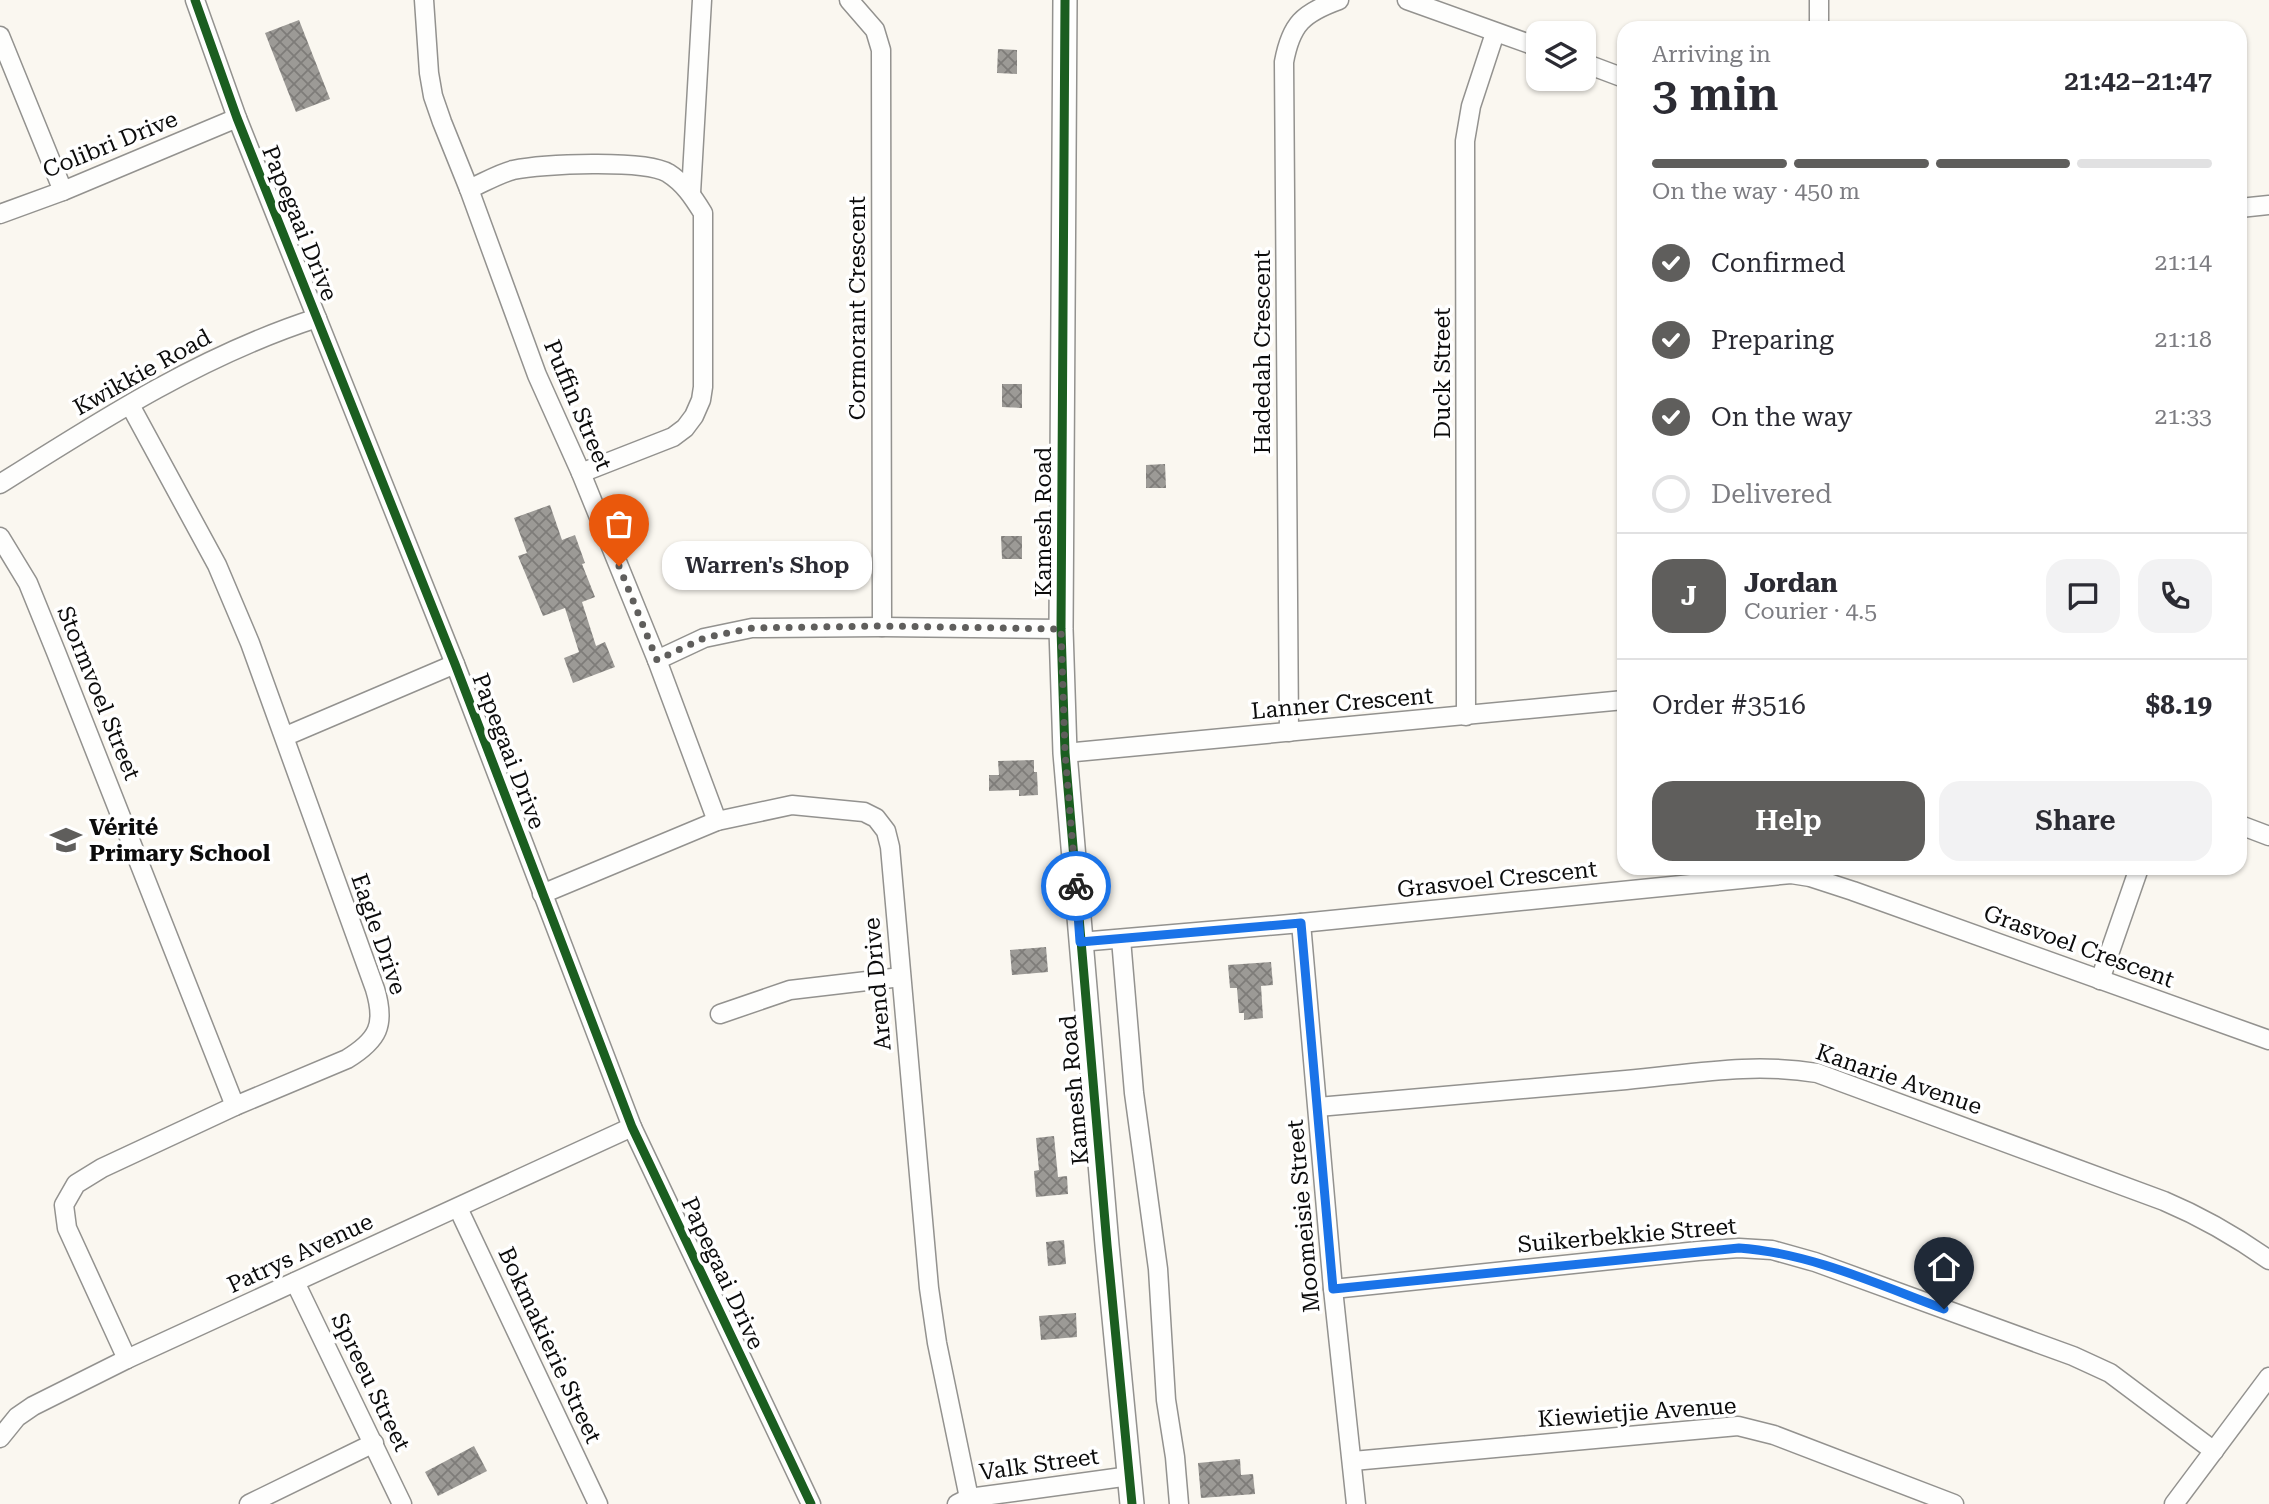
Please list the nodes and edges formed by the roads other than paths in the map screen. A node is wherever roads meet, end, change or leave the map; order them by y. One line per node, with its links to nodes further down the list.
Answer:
1 (424, 0): 16 (street, Puffin Street)
2 (702, 0): 18 (street)
3 (849, 0): 27 (street, Cormorant Crescent)
4 (1065, 0): 28 (street, Kamesh Road)
5 (1339, 0): 33 (street, Hadedah Crescent)
6 (1407, 0): 10 (street)
7 (1819, 0): 9 (street)
8 (200, 1): 15 (street, Papegaai Drive)
9 (1819, 21)
10 (1495, 33): 12 (street); 32 (street, Duck Street)
11 (0, 36): 17 (street)
12 (1526, 43)
13 (1596, 68): 14 (street)
14 (1617, 75)
15 (237, 118): 17 (street, Colibri Drive); 22 (street, Papegaai Drive)
16 (469, 189): 18 (street); 24 (street, Puffin Street)
17 (62, 191): 21 (street, Colibri Drive)
18 (691, 193): 24 (street)
19 (2269, 205): 20 (street)
20 (2247, 207)
21 (0, 214)
22 (317, 318): 23 (street, Kwikkie Road); 30 (street, Papegaai Drive)
23 (130, 405): 25 (street, Kwikkie Road); 34 (street, Eagle Drive)
24 (580, 473): 29 (street, Puffin Street)
25 (0, 484)
26 (0, 537): 50 (street, Stormvoel Street)
27 (882, 626): 28 (street); 29 (street)
28 (1061, 629): 35 (street, Kamesh Road)
29 (657, 660): 36 (street, Puffin Street)
30 (455, 664): 34 (street); 42 (street, Papegaai Drive)
31 (1617, 701): 32 (street, Lanner Crescent)
32 (1466, 716): 33 (street, Lanner Crescent)
33 (1289, 732): 35 (street, Lanner Crescent)
34 (286, 736): 50 (street, Eagle Drive)
35 (1065, 752): 45 (street, Kamesh Road)
36 (717, 821): 42 (street, Arend Drive); 46 (street, Arend Drive)
37 (2247, 828): 38 (street)
38 (2269, 836)
39 (1781, 875): 43 (street, Grasvoel Crescent)
40 (1797, 875): 47 (street, Grasvoel Crescent)
41 (2137, 875): 47 (street)
42 (542, 894): 52 (street, Papegaai Drive)
43 (1301, 923): 44 (street, Grasvoel Crescent); 51 (street, Moomeisie Street)
44 (1121, 939): 45 (street, Grasvoel Crescent); 70 (street)
45 (1080, 942): 63 (street, Kamesh Road)
46 (901, 977): 48 (street); 64 (street, Arend Drive)
47 (2100, 980): 49 (street, Grasvoel Crescent)
48 (720, 1014)
49 (2269, 1040)
50 (235, 1107): 57 (street, Eagle Drive)
51 (1318, 1107): 54 (street, Kanarie Avenue); 56 (street, Moomeisie Street)
52 (632, 1126): 53 (street, Patrys Avenue); 68 (street, Papegaai Drive)
53 (458, 1208): 55 (street, Patrys Avenue); 67 (street, Bokmakierie Street)
54 (2269, 1260)
55 (295, 1282): 57 (street, Patrys Avenue); 60 (street, Spreeu Street)
56 (1333, 1289): 61 (street, Suikerbekkie Street); 62 (street, Moomeisie Street)
57 (127, 1359): 59 (street, Patrys Avenue)
58 (2269, 1377): 61 (street)
59 (0, 1438)
60 (374, 1443): 65 (street); 66 (street, Spreeu Street)
61 (2214, 1451): 73 (street)
62 (1353, 1461): 71 (street, Moomeisie Street); 72 (street, Kiewietjie Avenue)
63 (1130, 1476): 64 (street, Valk Street); 69 (street, Kamesh Road)
64 (963, 1501)
65 (249, 1504)
66 (402, 1504)
67 (598, 1504)
68 (811, 1504)
69 (1132, 1504)
70 (1179, 1504)
71 (1356, 1504)
72 (1954, 1504)
73 (2174, 1504)

